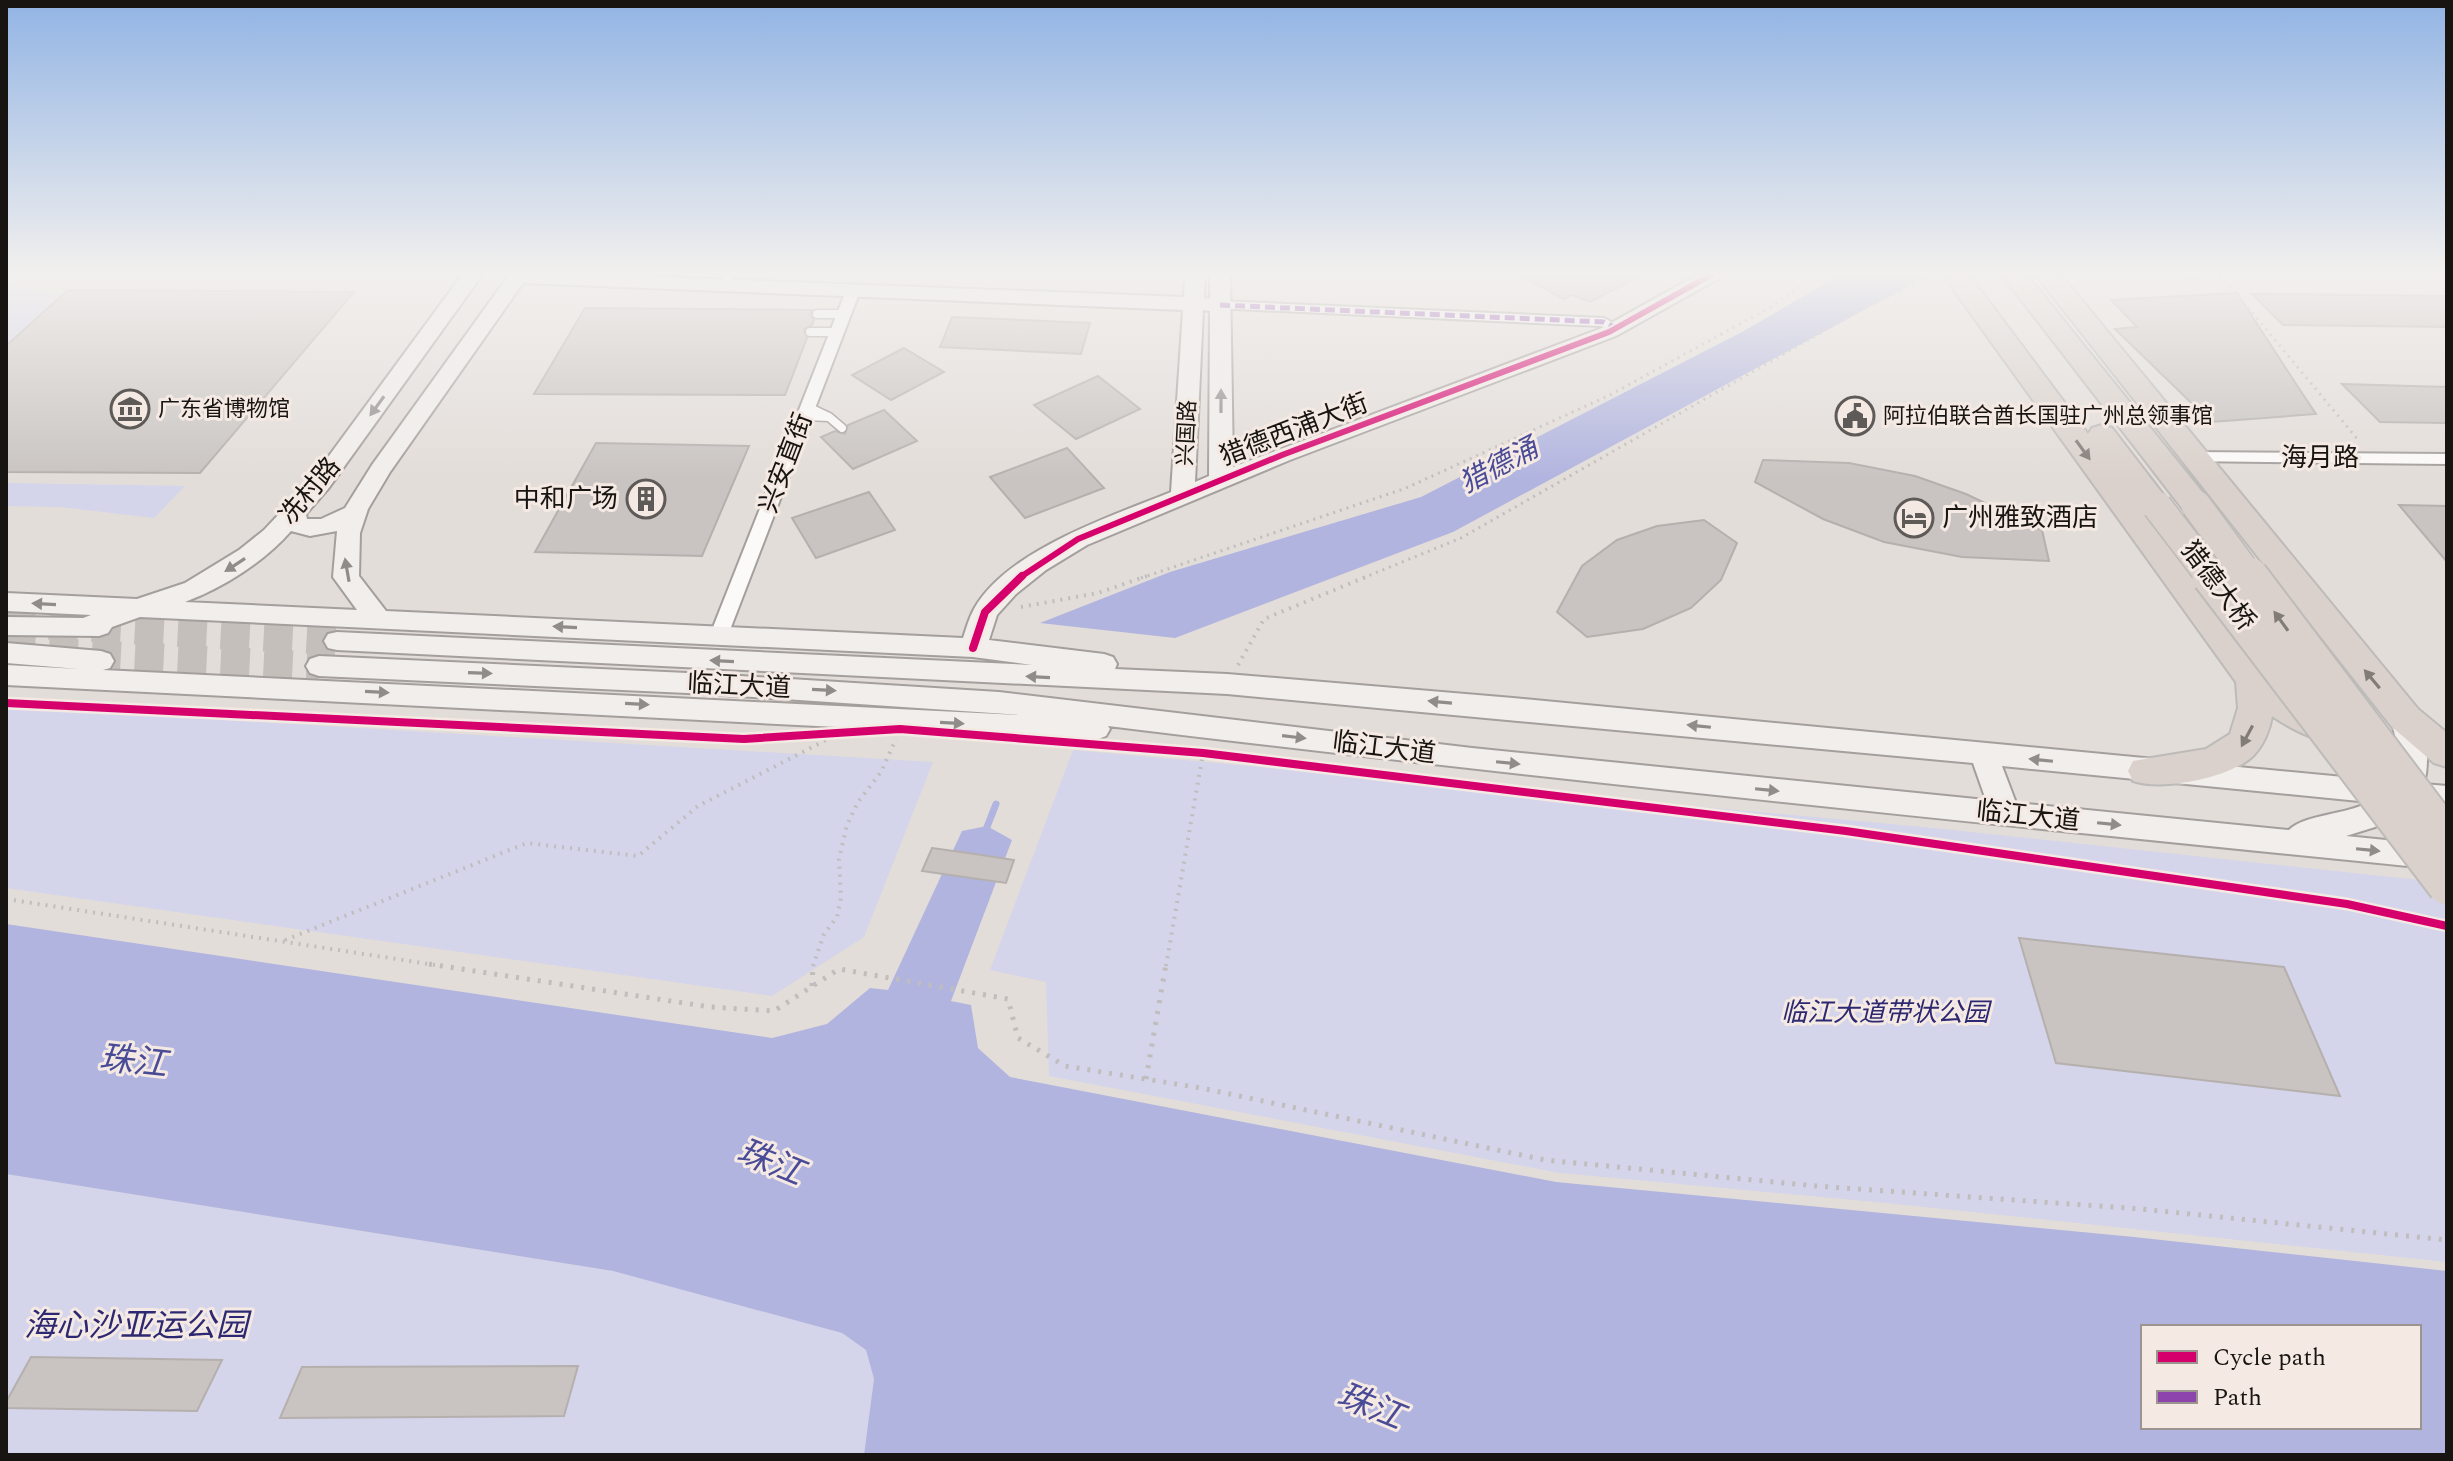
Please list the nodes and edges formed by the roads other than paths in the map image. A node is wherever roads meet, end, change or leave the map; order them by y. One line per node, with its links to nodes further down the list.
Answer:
1 (422, 343): 18 (main road, 冼村路, one-way to 18)
2 (470, 343): 17 (main road, 冼村路)
3 (833, 343): 11 (street, 兴安直街)
4 (1191, 343): 16 (main road, 兴国路)
5 (1220, 343): 15 (main road, 兴国路, one-way to 5)
6 (1576, 343): 15 (main road, 猎德西浦大街)
7 (2023, 343): 32 (highway, one-way to 32)
8 (2029, 343): 45 (highway, 猎德大桥, bridge)
9 (2070, 343): 42 (highway, 猎德大桥, one-way to 9, bridge)
10 (2106, 343): 13 (highway)
11 (806, 412): 12 (lane); 25 (street, 兴安直街)
12 (842, 428)
13 (2192, 457): 14 (street, 海月路); 34 (highway, one-way to 13)
14 (2447, 459)
15 (1221, 479): 16 (main road, 猎德西浦大街)
16 (1183, 495): 27 (main road, 猎德西浦大街)
17 (354, 513): 18 (main road); 22 (main road, 冼村路, one-way to 17)
18 (294, 514): 20 (main road, 冼村路, one-way to 20)
19 (6, 602): 20 (main road, one-way to 19)
20 (138, 609): 21 (main road); 24 (main road, 冼村路)
21 (288, 615): 22 (main road); 24 (main road)
22 (377, 618): 25 (main road, one-way to 22)
23 (6, 626): 24 (main road)
24 (84, 627)
25 (719, 635): 27 (main road)
26 (337, 641): 31 (main road, 临江大道, one-way to 26)
27 (973, 648): 31 (main road)
28 (6, 653): 33 (main road)
29 (319, 666): 35 (main road, 临江大道, one-way to 35)
30 (6, 675): 33 (main road)
31 (1232, 675): 37 (main road, 临江大道, one-way to 31)
32 (2253, 680): 34 (highway); 38 (highway, one-way to 38)
33 (299, 689): 35 (main road, one-way to 35)
34 (2405, 718): 36 (highway); 39 (main road)
35 (1218, 740): 41 (main road, 临江大道, one-way to 41)
36 (2447, 753)
37 (1984, 755): 38 (main road, 临江大道, one-way to 37); 41 (main road)
38 (2146, 771): 39 (main road, 临江大道)
39 (2407, 794): 40 (main road, 临江大道); 43 (main road)
40 (2447, 798)
41 (2006, 814): 43 (main road, 临江大道, one-way to 43)
42 (2447, 838)
43 (2269, 840): 44 (main road, 临江大道, one-way to 44)
44 (2447, 858)
45 (2447, 886)

